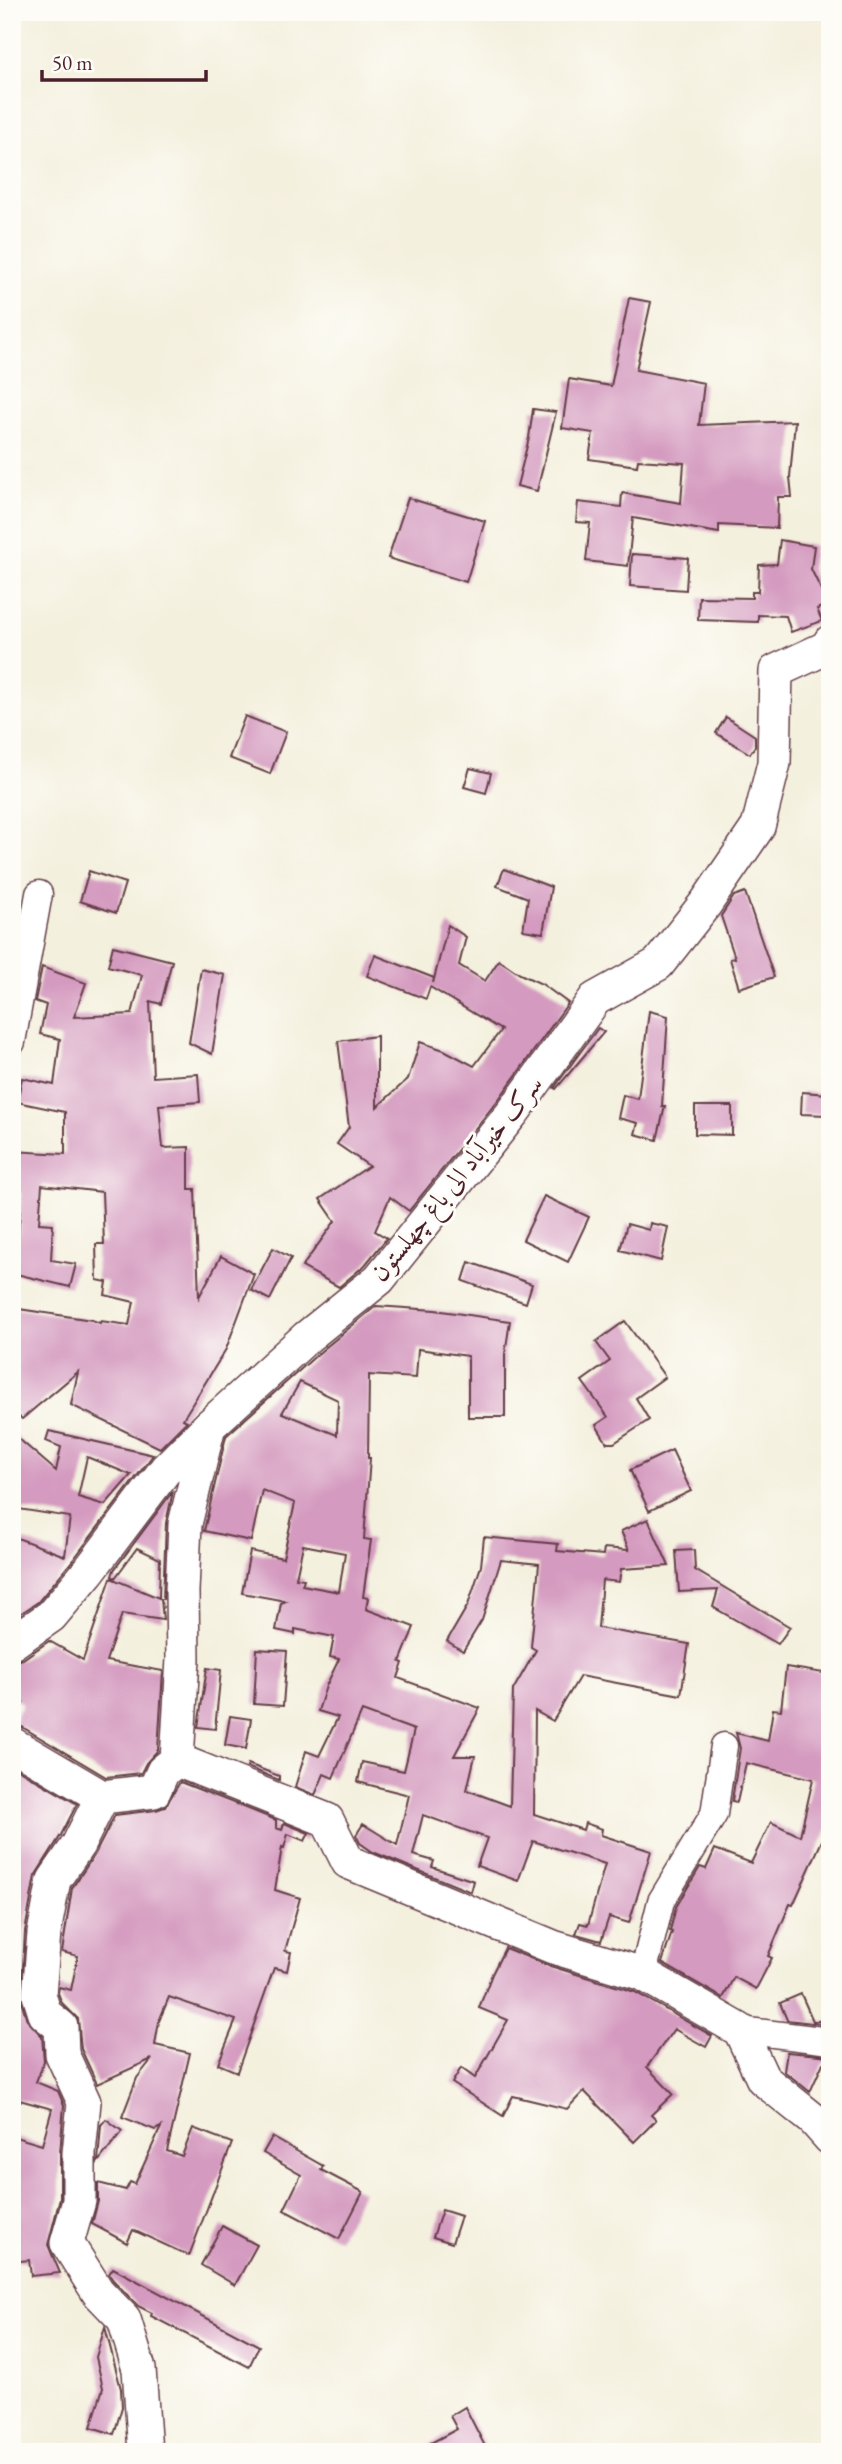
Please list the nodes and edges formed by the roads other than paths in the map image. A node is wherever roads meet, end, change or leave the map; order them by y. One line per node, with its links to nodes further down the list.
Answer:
1 (830, 642): 4 (street, سرک خیرآباد الی باغ چهلستون)
2 (39, 894): 3 (street)
3 (12, 1042)
4 (209, 1426): 5 (street); 8 (street)
5 (12, 1643)
6 (12, 1744): 9 (street)
7 (724, 1746): 10 (street)
8 (177, 1760): 9 (street); 10 (street)
9 (102, 1797): 14 (street)
10 (643, 1974): 11 (street)
11 (740, 2030): 12 (street); 13 (street)
12 (830, 2041)
13 (830, 2138)
14 (145, 2452)

